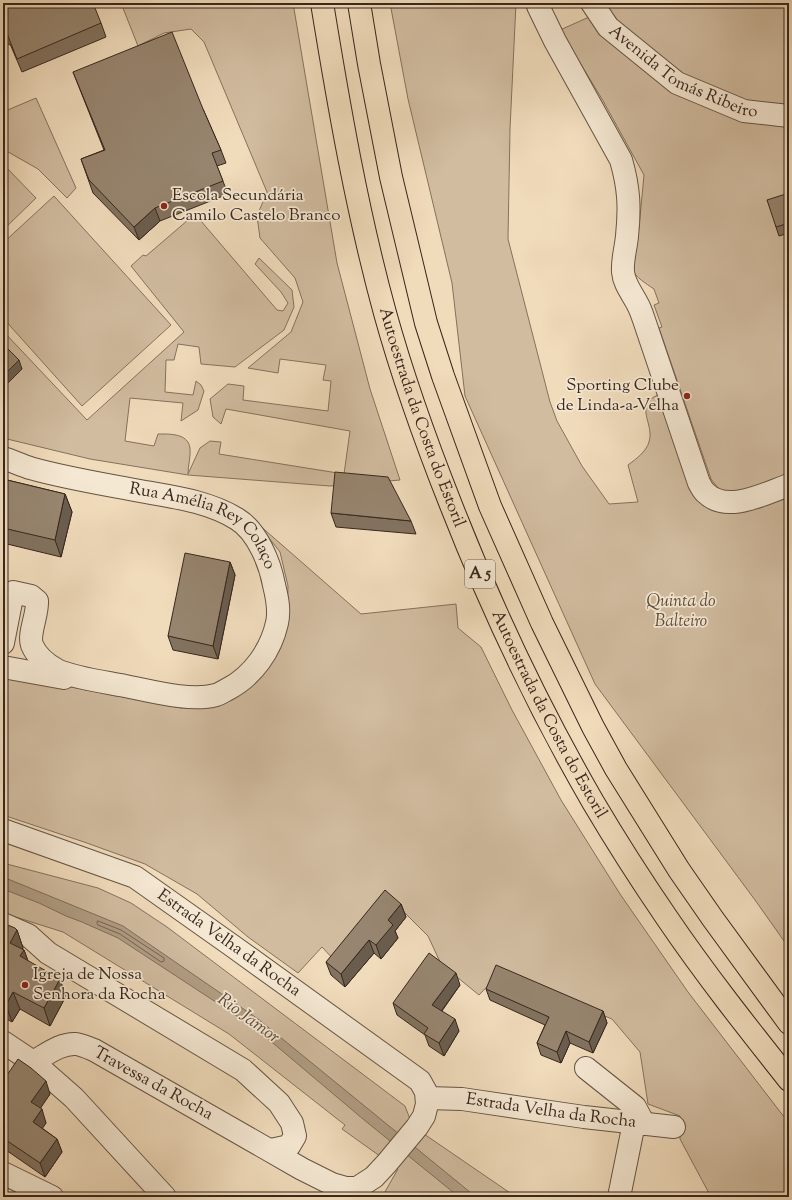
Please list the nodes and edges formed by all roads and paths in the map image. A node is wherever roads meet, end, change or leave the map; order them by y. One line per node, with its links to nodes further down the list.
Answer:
1 (322, 3): 19 (highway, Autoestrada da Costa do Estoril / A 5)
2 (359, 3): 15 (highway, Autoestrada da Costa do Estoril / A 5)
3 (539, 3): 7 (street)
4 (592, 3): 5 (street, Avenida Tomás Ribeiro)
5 (789, 116)
6 (3, 458): 12 (street, Rua Amélia Rey Colaço)
7 (789, 485)
8 (6, 605): 9 (street); 10 (street)
9 (3, 643)
10 (31, 643): 11 (street); 12 (street)
11 (5, 667): 12 (street)
12 (97, 681)
13 (3, 830): 20 (street, Estrada Velha da Rocha)
14 (3, 924): 23 (street)
15 (789, 1022)
16 (3, 1042): 17 (street)
17 (33, 1062): 23 (street, Travessa da Rocha); 26 (street)
18 (586, 1068): 21 (street)
19 (789, 1080)
20 (427, 1098): 21 (street, Estrada Velha da Rocha); 23 (street)
21 (639, 1123): 22 (street, Estrada Velha da Rocha); 27 (street)
22 (674, 1127)
23 (271, 1150)
24 (3, 1172): 25 (street)
25 (52, 1197)
26 (165, 1197)
27 (619, 1197)

